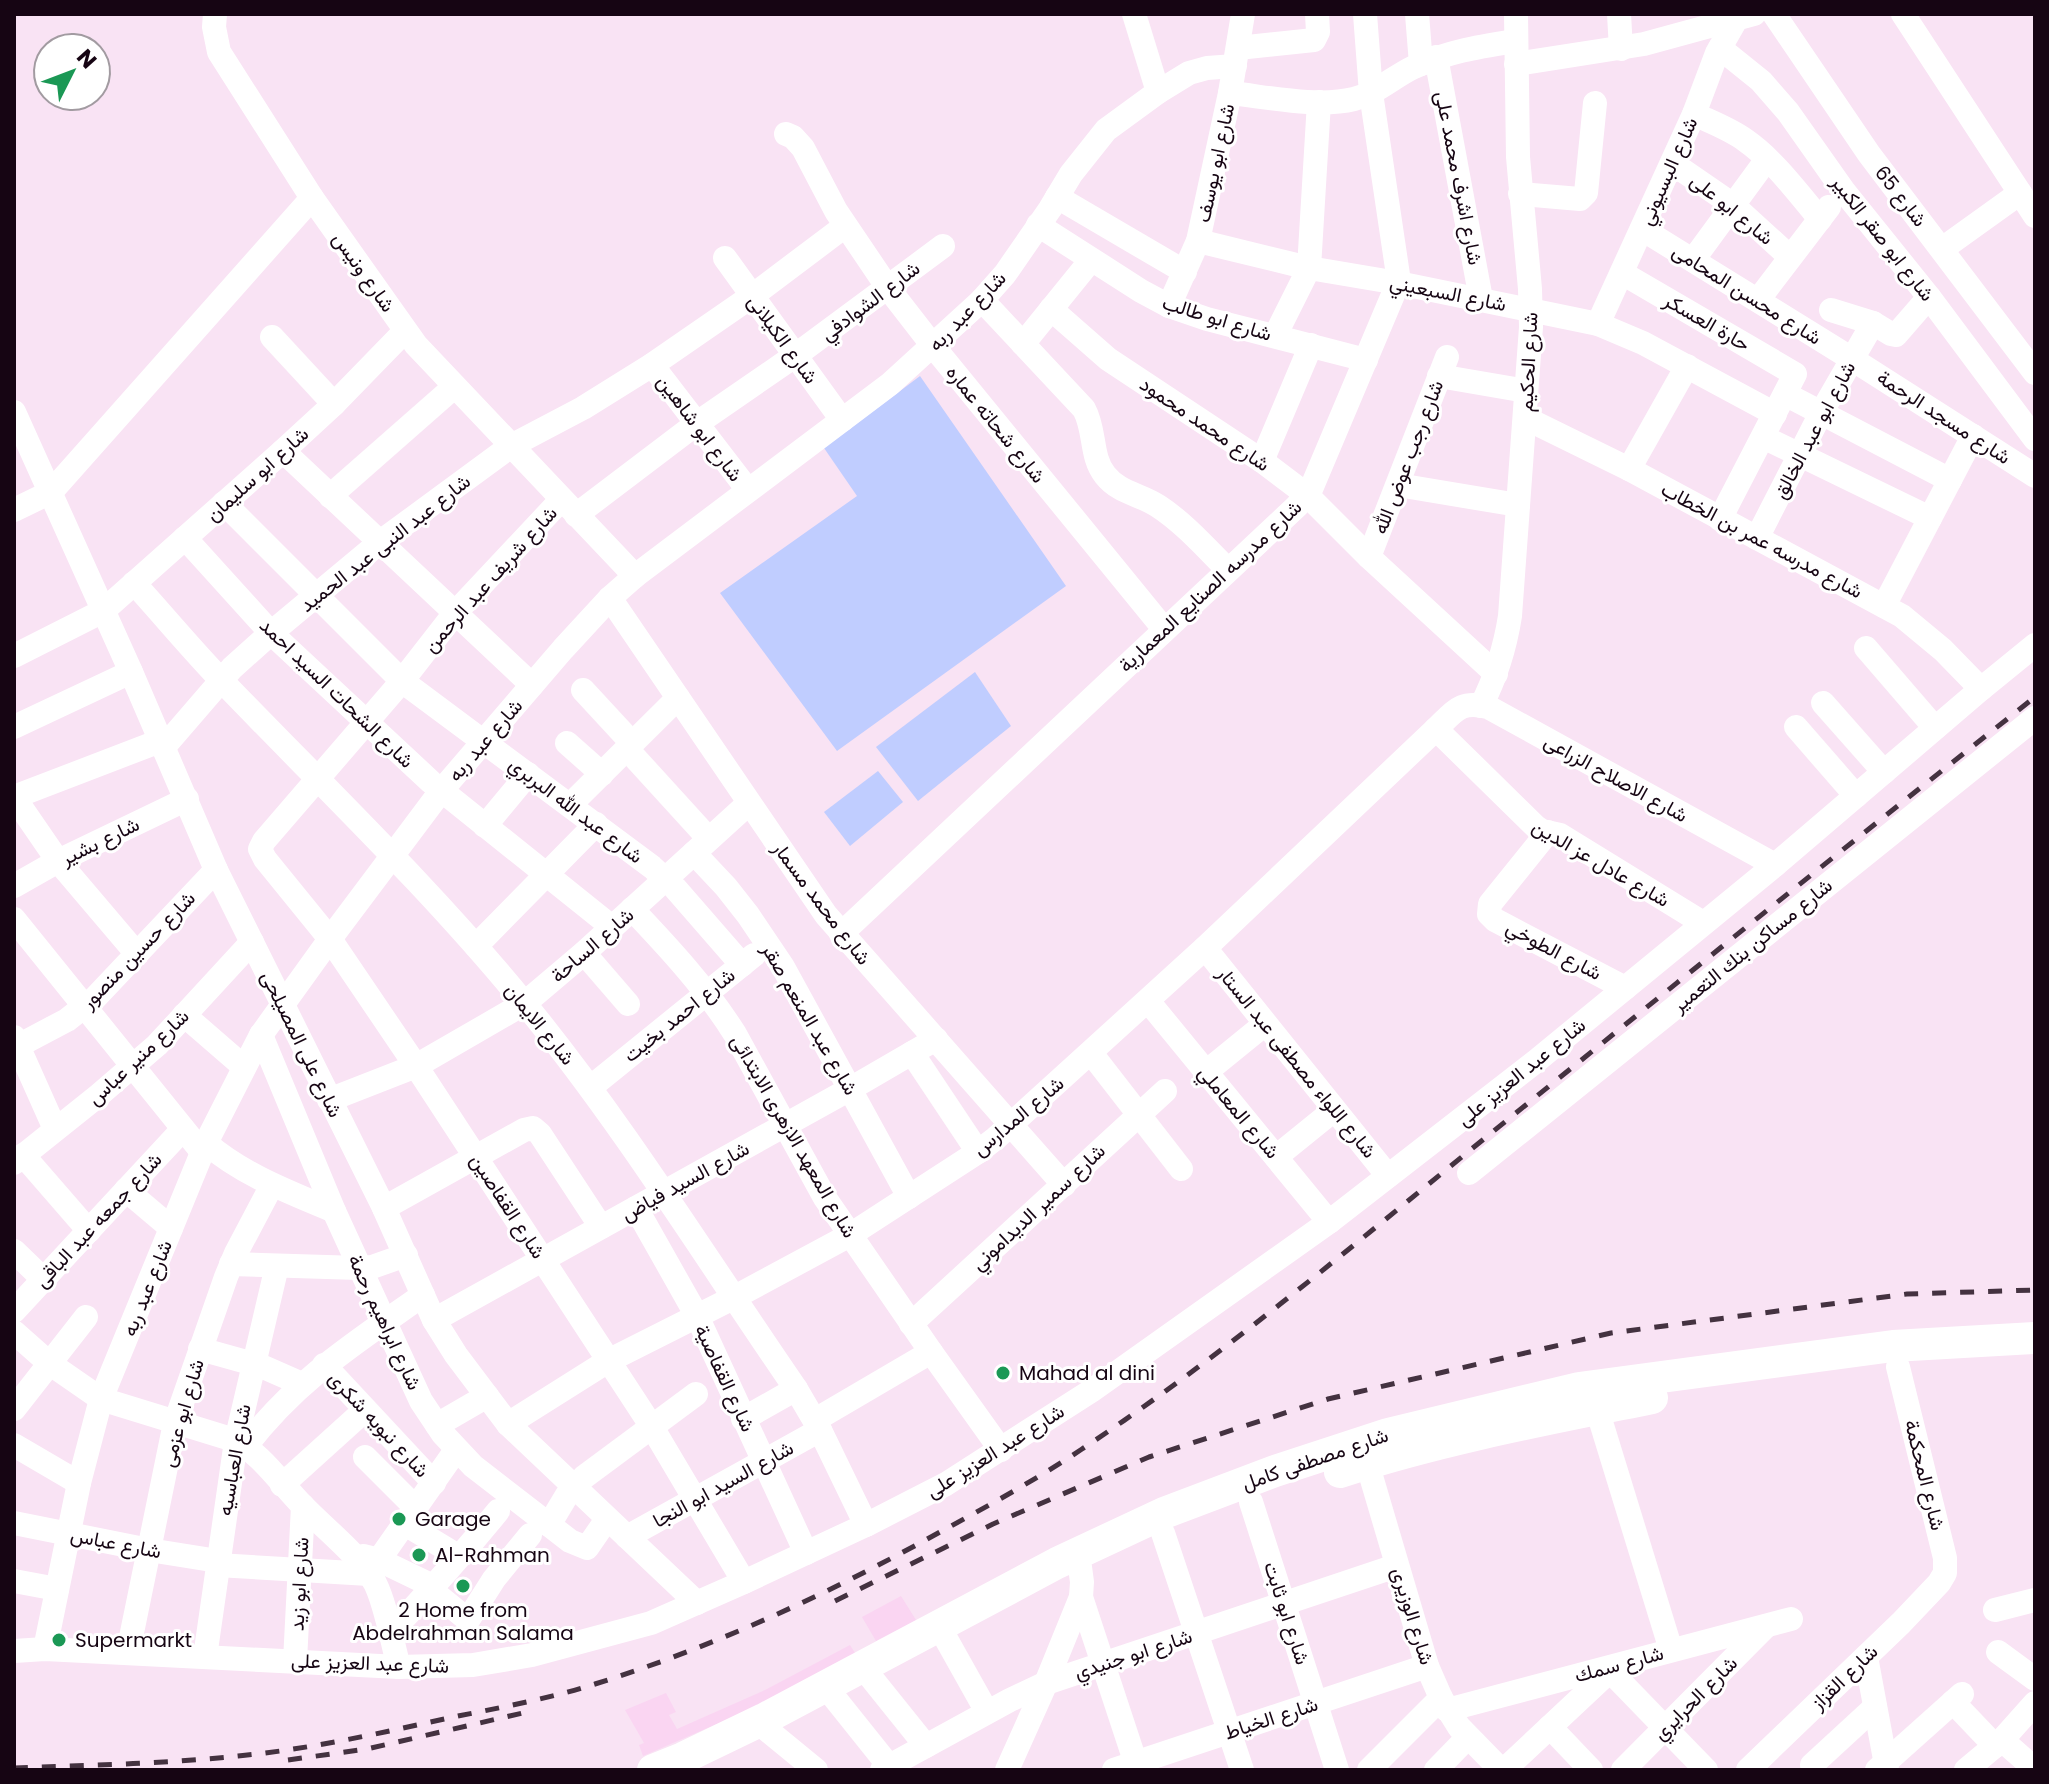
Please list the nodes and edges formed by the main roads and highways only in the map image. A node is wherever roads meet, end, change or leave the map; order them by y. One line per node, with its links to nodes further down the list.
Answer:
1 (2035, 1338): 3 (main road, شارع مصطفى كامل)
2 (2035, 1359): 3 (main road, شارع مصطفى كامل)
3 (1364, 1453): 4 (main road, شارع مصطفى كامل); 5 (main road, شارع مصطفى كامل)
4 (653, 1770)
5 (687, 1770)

